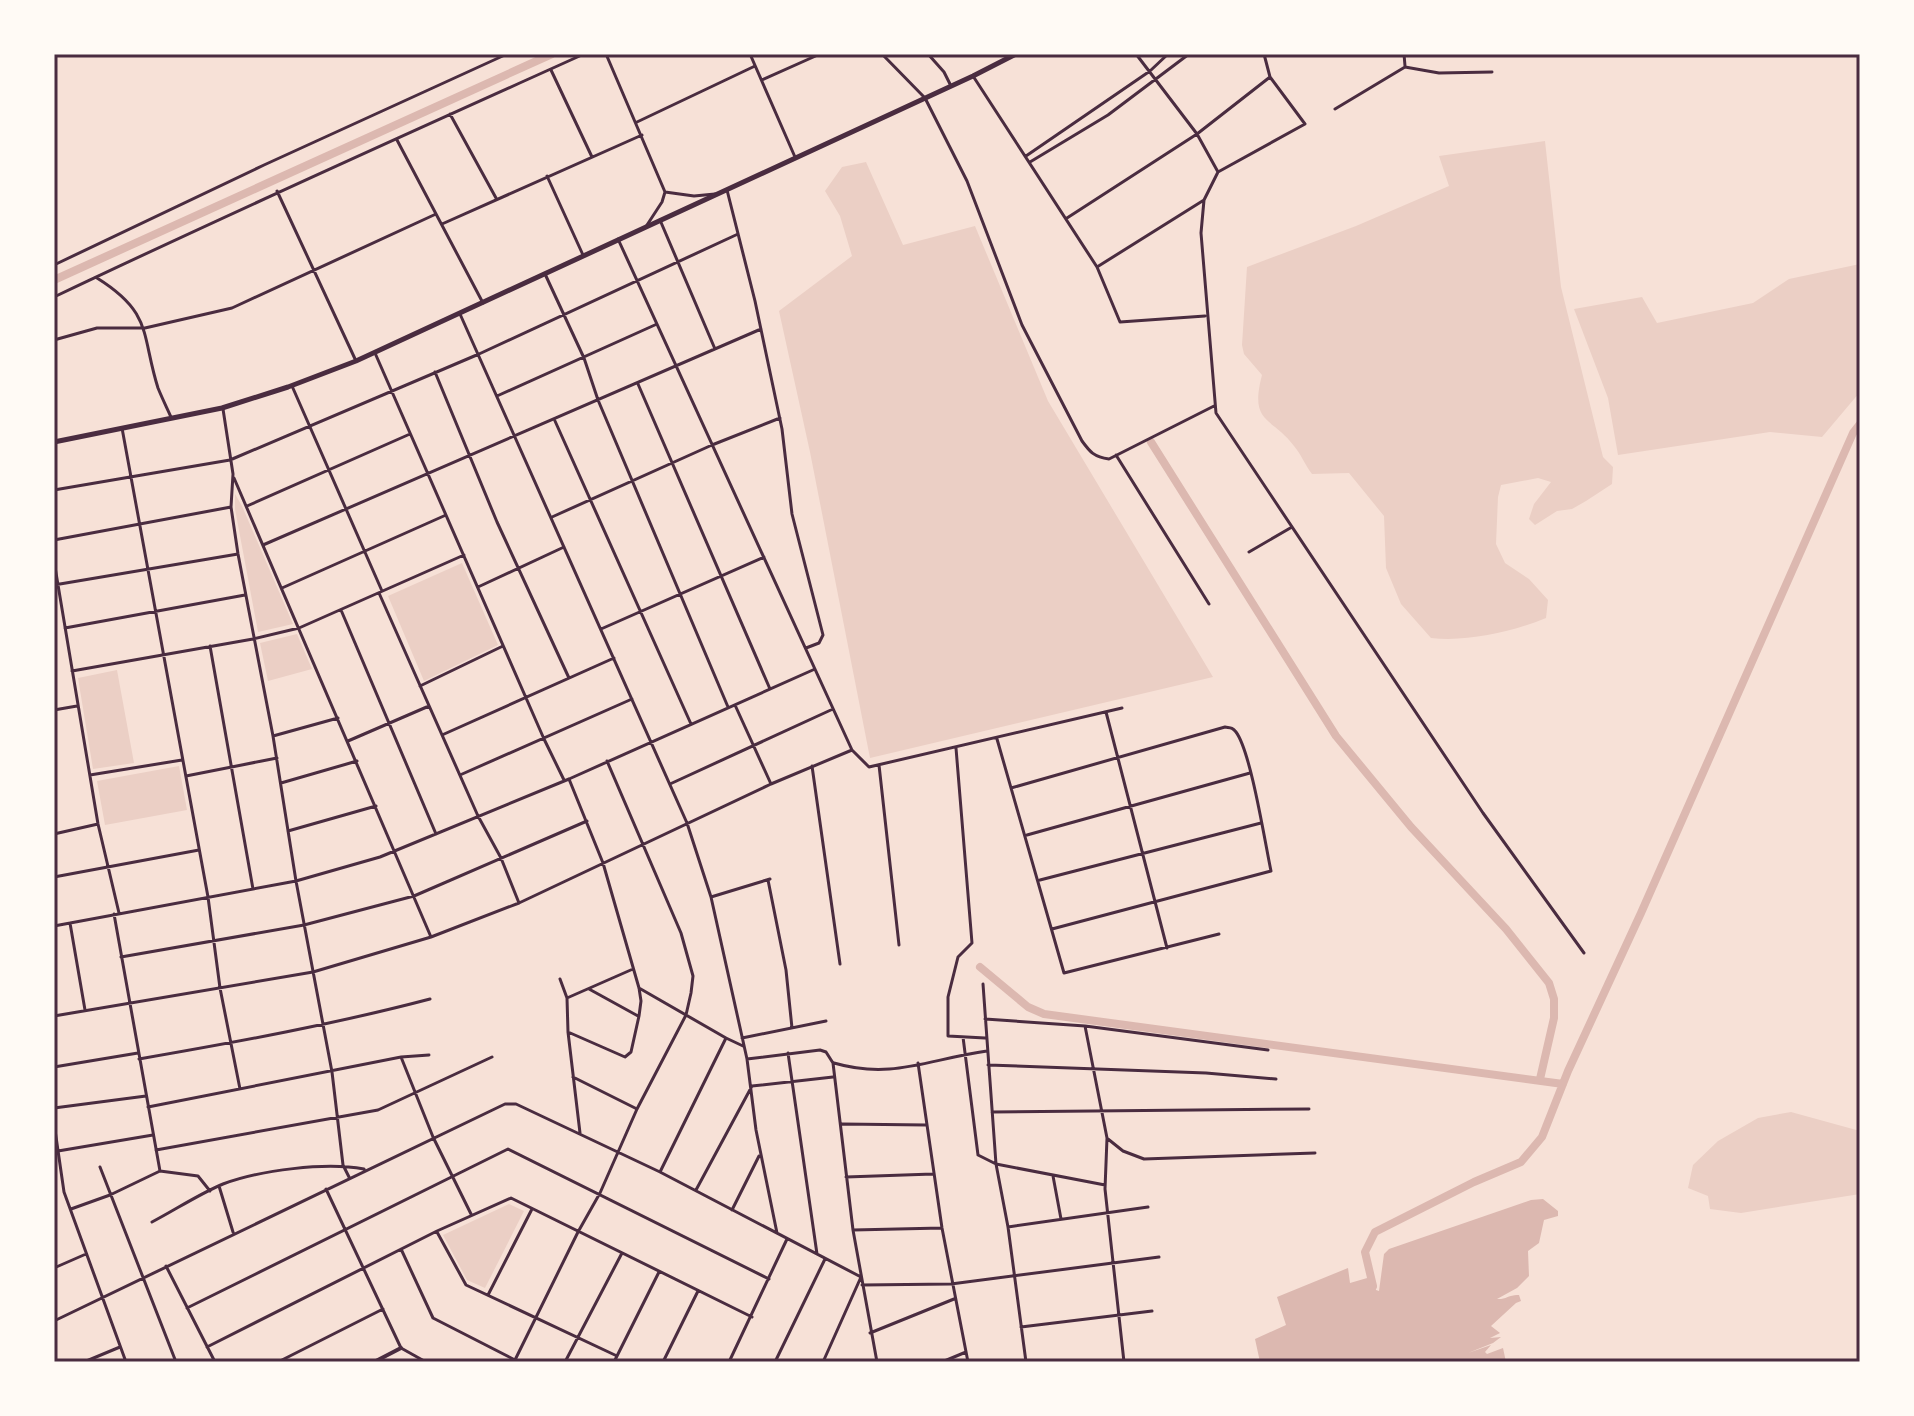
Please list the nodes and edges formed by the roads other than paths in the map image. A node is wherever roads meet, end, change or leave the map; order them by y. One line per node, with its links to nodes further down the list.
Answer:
1 (507, 54): 52 (street)
2 (584, 54): 16 (street)
3 (606, 54): 27 (street)
4 (750, 54): 14 (street)
5 (820, 54): 21 (street)
6 (882, 54): 24 (street)
7 (928, 54): 23 (street)
8 (1016, 54): 19 (main road)
9 (1136, 54): 17 (street)
10 (1168, 54): 17 (street)
11 (1189, 54): 22 (street)
12 (1264, 54): 20 (street)
13 (1404, 54): 15 (street)
14 (755, 66): 21 (street); 27 (street)
15 (1405, 67): 18 (street); 25 (street)
16 (550, 69): 26 (street); 32 (street)
17 (1150, 71): 22 (street); 31 (street)
18 (1492, 72)
19 (973, 76): 23 (main road); 31 (street)
20 (1270, 77): 28 (street); 35 (street)
21 (761, 80): 33 (street)
22 (1157, 80): 28 (street); 34 (street)
23 (951, 86): 24 (main road)
24 (925, 98): 33 (main road); 90 (street)
25 (1335, 109)
26 (450, 114): 30 (street); 41 (street)
27 (637, 122): 29 (street)
28 (1197, 134): 35 (street); 44 (street)
29 (642, 135): 32 (street); 39 (street)
30 (397, 140): 38 (street); 43 (street)
31 (1026, 156): 34 (street)
32 (592, 157): 36 (street)
33 (796, 158): 37 (main road)
34 (1030, 162): 44 (street)
35 (1218, 172): 42 (street)
36 (547, 176): 41 (street); 50 (street)
37 (727, 190): 40 (main road); 48 (street)
38 (277, 191): 54 (street); 56 (street)
39 (665, 192): 40 (street); 47 (street)
40 (719, 193): 45 (main road)
41 (496, 198): 46 (street)
42 (1204, 200): 53 (street); 62 (street)
43 (436, 214): 46 (street); 54 (street)
44 (1065, 219): 53 (street)
45 (660, 220): 47 (main road); 51 (street)
46 (442, 224): 59 (street)
47 (646, 227): 49 (main road)
48 (738, 234): 51 (street); 65 (street)
49 (618, 239): 50 (main road); 57 (street)
50 (583, 255): 55 (main road)
51 (678, 264): 57 (street); 67 (street)
52 (54, 265)
53 (1097, 267): 62 (street)
54 (312, 271): 64 (street); 71 (street)
55 (545, 274): 59 (main road); 61 (street)
56 (95, 277): 58 (street); 64 (street)
57 (638, 282): 61 (street); 63 (street)
58 (54, 297)
59 (483, 303): 60 (main road)
60 (460, 314): 68 (main road); 69 (street)
61 (565, 315): 69 (street); 70 (street)
62 (1207, 316): 79 (street)
63 (657, 324): 70 (street); 72 (street)
64 (145, 328): 66 (street); 81 (street)
65 (761, 329): 67 (street); 82 (street)
66 (54, 340)
67 (715, 349): 72 (street)
68 (375, 353): 71 (main road); 76 (street)
69 (479, 354): 73 (street); 77 (street)
70 (584, 358): 77 (street); 78 (street)
71 (356, 361): 75 (main road)
72 (676, 366): 74 (street); 89 (street)
73 (435, 372): 76 (street); 91 (street)
74 (637, 383): 78 (street); 93 (street)
75 (292, 386): 80 (main road); 84 (street)
76 (391, 390): 84 (street); 86 (street)
77 (497, 396): 87 (street)
78 (598, 400): 83 (street); 98 (street)
79 (1214, 406): 90 (street); 107 (street)
80 (222, 408): 81 (main road); 92 (street)
81 (171, 417): 85 (main road)
82 (780, 418): 89 (street); 136 (street)
83 (554, 419): 87 (street); 100 (street)
84 (311, 427): 92 (street); 94 (street)
85 (122, 428): 88 (main road); 97 (street)
86 (410, 434): 94 (street); 96 (street)
87 (515, 437): 91 (street); 105 (street)
88 (54, 442)
89 (712, 445): 93 (street); 115 (street)
90 (1116, 455): 126 (street)
91 (471, 456): 96 (street); 117 (street)
92 (230, 460): 95 (street); 97 (street)
93 (671, 463): 98 (street); 119 (street)
94 (330, 469): 101 (street); 103 (street)
95 (233, 474): 101 (street); 102 (street)
96 (429, 475): 103 (street); 104 (street)
97 (131, 479): 99 (street); 106 (street)
98 (632, 481): 100 (street); 124 (street)
99 (54, 490)
100 (591, 499): 105 (street); 128 (street)
101 (247, 506): 109 (street)
102 (231, 507): 106 (street); 113 (street)
103 (347, 510): 109 (street); 111 (street)
104 (446, 515): 111 (street); 114 (street)
105 (551, 517): 110 (street)
106 (139, 524): 108 (street); 118 (street)
107 (1292, 527): 112 (street); 220 (street)
108 (54, 540)
109 (263, 545): 122 (street)
110 (564, 547): 117 (street); 132 (street)
111 (365, 551): 122 (street); 123 (street)
112 (1249, 552)
113 (238, 554): 118 (street); 125 (street)
114 (464, 555): 121 (street); 123 (street)
115 (764, 557): 119 (street); 136 (street)
116 (54, 561): 120 (street)
117 (518, 568): 121 (street); 141 (street)
118 (148, 569): 120 (street); 129 (street)
119 (722, 575): 124 (street); 143 (street)
120 (56, 585): 130 (street)
121 (478, 587): 135 (street)
122 (282, 588): 131 (street)
123 (380, 592): 127 (street); 142 (street)
124 (680, 593): 128 (street); 149 (street)
125 (245, 595): 129 (street); 133 (street)
126 (1209, 604)
127 (341, 610): 131 (street); 155 (street)
128 (642, 610): 132 (street); 156 (street)
129 (155, 611): 130 (street); 137 (street)
130 (65, 628): 140 (street)
131 (299, 628): 133 (street); 154 (street)
132 (601, 629): 138 (street)
133 (253, 639): 134 (street); 158 (street)
134 (210, 646): 137 (street); 173 (street)
135 (505, 646): 142 (street); 144 (street)
136 (806, 648): 139 (street)
137 (163, 655): 140 (street); 168 (street)
138 (614, 658): 141 (street); 145 (street)
139 (815, 669): 143 (street); 151 (street)
140 (72, 671): 147 (street)
141 (569, 678): 144 (street)
142 (420, 686): 148 (street)
143 (770, 689): 146 (street)
144 (527, 697): 157 (street); 159 (street)
145 (632, 699): 159 (street); 162 (street)
146 (735, 705): 149 (street); 163 (street)
147 (77, 706): 152 (street); 175 (street)
148 (429, 706): 155 (street); 157 (street)
149 (728, 707): 156 (street)
150 (1122, 708): 153 (street)
151 (833, 709): 163 (street); 165 (street)
152 (54, 710)
153 (1106, 712): 160 (street); 167 (street)
154 (338, 718): 158 (street); 161 (street)
155 (389, 724): 161 (street); 192 (street)
156 (691, 724): 162 (street)
157 (442, 735): 176 (street)
158 (273, 736): 166 (street)
159 (544, 739): 176 (street); 178 (street)
160 (997, 739): 164 (street); 182 (street)
161 (348, 741): 169 (street)
162 (651, 742): 170 (street); 180 (street)
163 (754, 745): 180 (street); 181 (street)
164 (956, 748): 171 (street); 243 (street)
165 (852, 750): 171 (street); 172 (street)
166 (277, 758): 173 (street); 179 (street)
167 (1117, 758): 174 (street); 182 (street); 184 (street)
168 (182, 760): 175 (street); 177 (street)
169 (357, 761): 179 (street); 183 (street)
170 (607, 761): 178 (street); 194 (street)
171 (879, 765): 218 (street)
172 (812, 766): 181 (street); 222 (street)
173 (231, 767): 177 (street); 204 (street)
174 (1250, 773): 184 (street); 188 (street)
175 (90, 775): 189 (street)
176 (460, 775): 185 (street)
177 (185, 776): 195 (street)
178 (567, 780): 185 (street); 186 (street)
179 (281, 783): 190 (street)
180 (670, 784): 187 (street)
181 (771, 784): 187 (street)
182 (1011, 788): 193 (street)
183 (376, 806): 190 (street); 196 (street)
184 (1130, 806): 193 (street); 197 (street)
185 (478, 816): 192 (street); 198 (street)
186 (587, 821): 198 (street); 199 (street)
187 (687, 823): 194 (street); 207 (street)
188 (1261, 823): 197 (street); 208 (street)
189 (98, 824): 191 (street); 200 (street)
190 (288, 831): 202 (street)
191 (54, 834)
192 (436, 834): 196 (street)
193 (1025, 835): 203 (street)
194 (644, 844): 199 (street); 234 (street)
195 (199, 850): 200 (street); 206 (street)
196 (396, 851): 202 (street); 205 (street)
197 (1141, 854): 203 (street); 208 (street)
198 (501, 858): 205 (street); 209 (street)
199 (603, 863): 209 (street); 223 (street)
200 (108, 868): 201 (street); 210 (street)
201 (54, 877)
202 (296, 881): 204 (street); 212 (street)
203 (1038, 881): 214 (street)
204 (253, 889): 206 (street)
205 (414, 896): 212 (street); 216 (street)
206 (208, 897): 210 (street); 217 (street)
207 (711, 897): 241 (street); 245 (street)
208 (1154, 902): 214 (street); 219 (street)
209 (519, 903): 216 (street)
210 (117, 914): 211 (street); 221 (street)
211 (70, 923): 213 (street); 233 (street)
212 (304, 925): 217 (street); 224 (street)
213 (54, 926)
214 (1052, 929): 219 (street)
215 (1219, 934): 219 (street)
216 (431, 937): 224 (street)
217 (214, 942): 221 (street); 227 (street)
218 (899, 945)
219 (1167, 949)
220 (1584, 953)
221 (121, 957): 232 (street)
222 (840, 964)
223 (634, 969): 228 (street); 229 (street)
224 (313, 972): 227 (street); 239 (street)
225 (560, 979): 230 (street)
226 (983, 984): 237 (street)
227 (220, 988): 232 (street); 247 (street)
228 (639, 988): 234 (street); 236 (street)
229 (589, 989): 230 (street); 236 (street)
230 (567, 998): 242 (street)
231 (430, 999): 239 (street)
232 (129, 1004): 233 (street); 251 (street)
233 (85, 1011): 235 (street)
234 (686, 1015): 244 (street); 275 (street)
235 (54, 1016)
236 (639, 1016): 242 (street)
237 (985, 1019): 240 (street); 246 (street)
238 (826, 1021): 241 (street)
239 (323, 1024): 247 (street); 264 (street)
240 (1085, 1026): 249 (street); 263 (street)
241 (792, 1028): 245 (street)
242 (568, 1032): 265 (street)
243 (963, 1037): 246 (street); 253 (street)
244 (726, 1038): 248 (street); 298 (street)
245 (742, 1038): 248 (street)
246 (985, 1038): 250 (street)
247 (231, 1043): 257 (street); 270 (street)
248 (744, 1047): 258 (street)
249 (1268, 1050)
250 (987, 1051): 253 (street); 261 (street)
251 (138, 1053): 257 (street); 262 (street)
252 (788, 1053): 258 (street); 259 (street); 268 (street)
253 (966, 1054): 260 (street); 292 (street)
254 (429, 1055): 255 (street)
255 (401, 1057): 264 (street); 271 (street)
256 (492, 1057): 271 (street)
257 (139, 1059): 272 (street)
258 (747, 1059): 269 (street)
259 (833, 1063): 260 (street); 266 (street)
260 (918, 1063): 281 (street)
261 (988, 1065): 263 (street); 278 (street)
262 (54, 1067)
263 (1094, 1068): 267 (street); 277 (street)
264 (332, 1072): 270 (street); 279 (street)
265 (573, 1077): 275 (street); 283 (street)
266 (834, 1077): 268 (street); 280 (street)
267 (1276, 1079)
268 (792, 1081): 269 (street); 331 (street)
269 (752, 1086): 291 (street); 307 (street)
270 (240, 1089): 273 (street)
271 (414, 1094): 279 (street); 285 (street)
272 (146, 1096): 273 (street); 274 (street)
273 (148, 1107): 284 (street)
274 (54, 1108)
275 (637, 1109): 289 (street)
276 (1309, 1109): 277 (street)
277 (1102, 1110): 278 (street); 286 (street)
278 (992, 1112): 292 (street)
279 (337, 1117): 287 (street); 293 (street)
280 (841, 1124): 281 (street); 303 (street)
281 (926, 1125): 299 (street)
282 (54, 1126): 288 (street)
283 (580, 1133): 285 (street); 289 (street)
284 (153, 1135): 287 (street); 288 (street)
285 (433, 1137): 295 (street); 300 (street)
286 (1107, 1138): 290 (street); 304 (street)
287 (156, 1150): 297 (street)
288 (58, 1151): 296 (street)
289 (619, 1152): 298 (street); 309 (street)
290 (1315, 1153)
291 (760, 1154): 314 (street); 325 (street)
292 (996, 1164): 301 (street); 319 (street)
293 (343, 1165): 295 (street); 302 (street); 305 (street)
294 (100, 1167): 310 (street)
295 (367, 1169): 302 (street)
296 (57, 1170): 313 (street)
297 (160, 1171): 308 (street); 310 (street)
298 (660, 1172): 307 (street)
299 (933, 1174): 303 (street); 320 (street)
300 (452, 1175): 309 (street); 316 (street); 321 (street)
301 (1053, 1175): 304 (street); 317 (street)
302 (349, 1177): 306 (street)
303 (846, 1177): 322 (street)
304 (1105, 1185): 315 (street)
305 (219, 1186): 308 (street); 326 (street)
306 (326, 1189): 321 (street); 326 (street)
307 (696, 1190): 314 (street)
308 (210, 1191): 318 (street)
309 (600, 1193): 324 (street); 342 (street)
310 (110, 1195): 313 (street); 341 (street)
311 (1148, 1207): 315 (street)
312 (532, 1209): 316 (street); 324 (street); 346 (street)
313 (70, 1210): 330 (street)
314 (732, 1210): 325 (street)
315 (1108, 1213): 317 (street); 334 (street)
316 (471, 1215): 323 (street)
317 (1061, 1219): 319 (street)
318 (152, 1222)
319 (1008, 1227): 340 (street)
320 (942, 1228): 322 (street); 343 (street)
321 (346, 1230): 337 (street); 349 (street)
322 (853, 1230): 339 (street)
323 (437, 1231): 328 (street); 346 (street)
324 (578, 1232): 329 (street); 353 (street)
325 (777, 1233): 327 (street)
326 (233, 1234): 335 (street)
327 (787, 1238): 331 (street); 342 (street)
328 (401, 1249): 337 (street); 364 (street)
329 (622, 1253): 338 (street); 358 (street)
330 (86, 1254): 336 (street); 347 (street)
331 (817, 1254): 333 (street)
332 (1159, 1257): 334 (street)
333 (825, 1259): 339 (street); 376 (street)
334 (1114, 1263): 340 (street); 352 (street)
335 (166, 1266): 341 (street); 349 (street)
336 (54, 1268)
337 (364, 1268): 350 (street); 360 (street)
338 (659, 1272): 345 (street); 363 (street)
339 (861, 1277): 344 (street); 377 (street)
340 (1014, 1277): 343 (street); 356 (street)
341 (141, 1278): 347 (street); 367 (street)
342 (769, 1279): 354 (street)
343 (951, 1284): 344 (street); 348 (street)
344 (862, 1285): 357 (street)
345 (698, 1291): 354 (street); 374 (street)
346 (488, 1295): 353 (street)
347 (101, 1298): 355 (street); 359 (street)
348 (954, 1299): 357 (street); 362 (street)
349 (187, 1308): 360 (street)
350 (383, 1309): 361 (street); 369 (street)
351 (1152, 1311): 352 (street)
352 (1120, 1315): 356 (street); 382 (street)
353 (537, 1317): 358 (street); 364 (street)
354 (752, 1317): 375 (street)
355 (54, 1321)
356 (1019, 1327): 381 (street)
357 (870, 1333): 378 (street)
358 (578, 1336): 363 (street); 372 (street)
359 (120, 1347): 365 (street); 366 (street)
360 (207, 1347): 368 (street)
361 (401, 1348): 370 (street); 371 (street)
362 (966, 1352): 379 (street); 380 (street)
363 (617, 1356): 373 (street)
364 (515, 1361)
365 (84, 1362)
366 (126, 1362)
367 (176, 1362)
368 (215, 1362)
369 (278, 1362)
370 (374, 1362)
371 (426, 1362)
372 (565, 1362)
373 (614, 1362)
374 (663, 1362)
375 (729, 1362)
376 (775, 1362)
377 (823, 1362)
378 (876, 1362)
379 (942, 1362)
380 (968, 1362)
381 (1026, 1362)
382 (1124, 1362)

